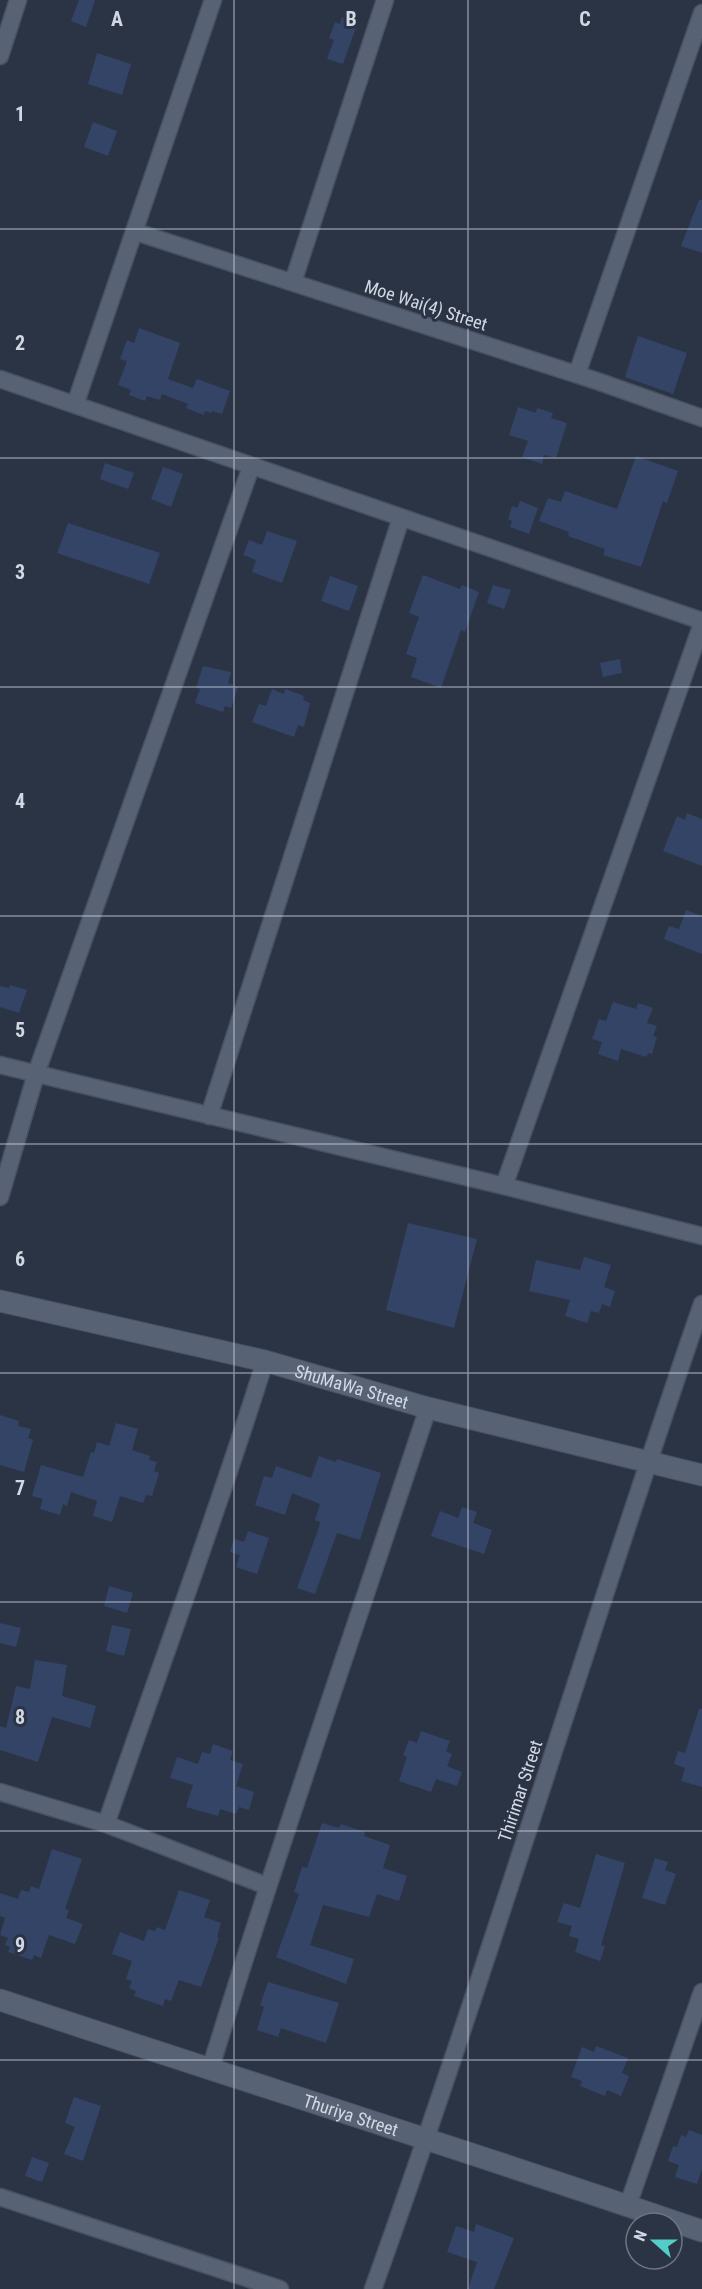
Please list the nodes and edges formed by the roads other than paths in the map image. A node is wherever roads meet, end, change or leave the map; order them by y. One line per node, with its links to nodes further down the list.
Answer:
1 (18, 0): 5 (street)
2 (213, 0): 6 (street)
3 (386, 0): 7 (street)
4 (702, 13): 8 (street)
5 (0, 56)
6 (136, 232): 7 (street, Moe Wai(4) Street); 10 (street)
7 (293, 282): 8 (street, Moe Wai(4) Street)
8 (577, 374): 11 (street, Moe Wai(4) Street)
9 (0, 379): 10 (street)
10 (75, 405): 12 (street)
11 (702, 418)
12 (251, 467): 13 (street); 16 (street)
13 (401, 518): 14 (street); 17 (street)
14 (702, 622): 18 (street)
15 (0, 1065): 16 (street)
16 (36, 1074): 17 (street); 19 (street)
17 (209, 1116): 18 (street)
18 (504, 1186): 20 (street)
19 (0, 1197)
20 (702, 1236)
21 (0, 1301): 23 (street, ShuMaWa Street)
22 (702, 1304): 25 (street, Thirimar Street)
23 (265, 1361): 24 (street, ShuMaWa Street); 28 (street)
24 (428, 1408): 25 (street, ShuMaWa Street); 29 (street)
25 (648, 1461): 26 (street, ShuMaWa Street); 35 (street, Thirimar Street)
26 (702, 1476)
27 (0, 1792): 28 (street)
28 (106, 1824): 29 (street)
29 (267, 1886): 34 (street)
30 (702, 1992): 32 (street)
31 (0, 2000): 34 (street, Thuriya Street)
32 (686, 2042): 33 (street); 37 (street)
33 (702, 2047)
34 (210, 2070): 35 (street, Thuriya Street)
35 (428, 2138): 37 (street, Thuriya Street); 40 (street, Thirimar Street)
36 (0, 2197): 39 (street)
37 (628, 2205): 38 (street, Thuriya Street)
38 (702, 2231)
39 (280, 2289)
40 (373, 2289)

